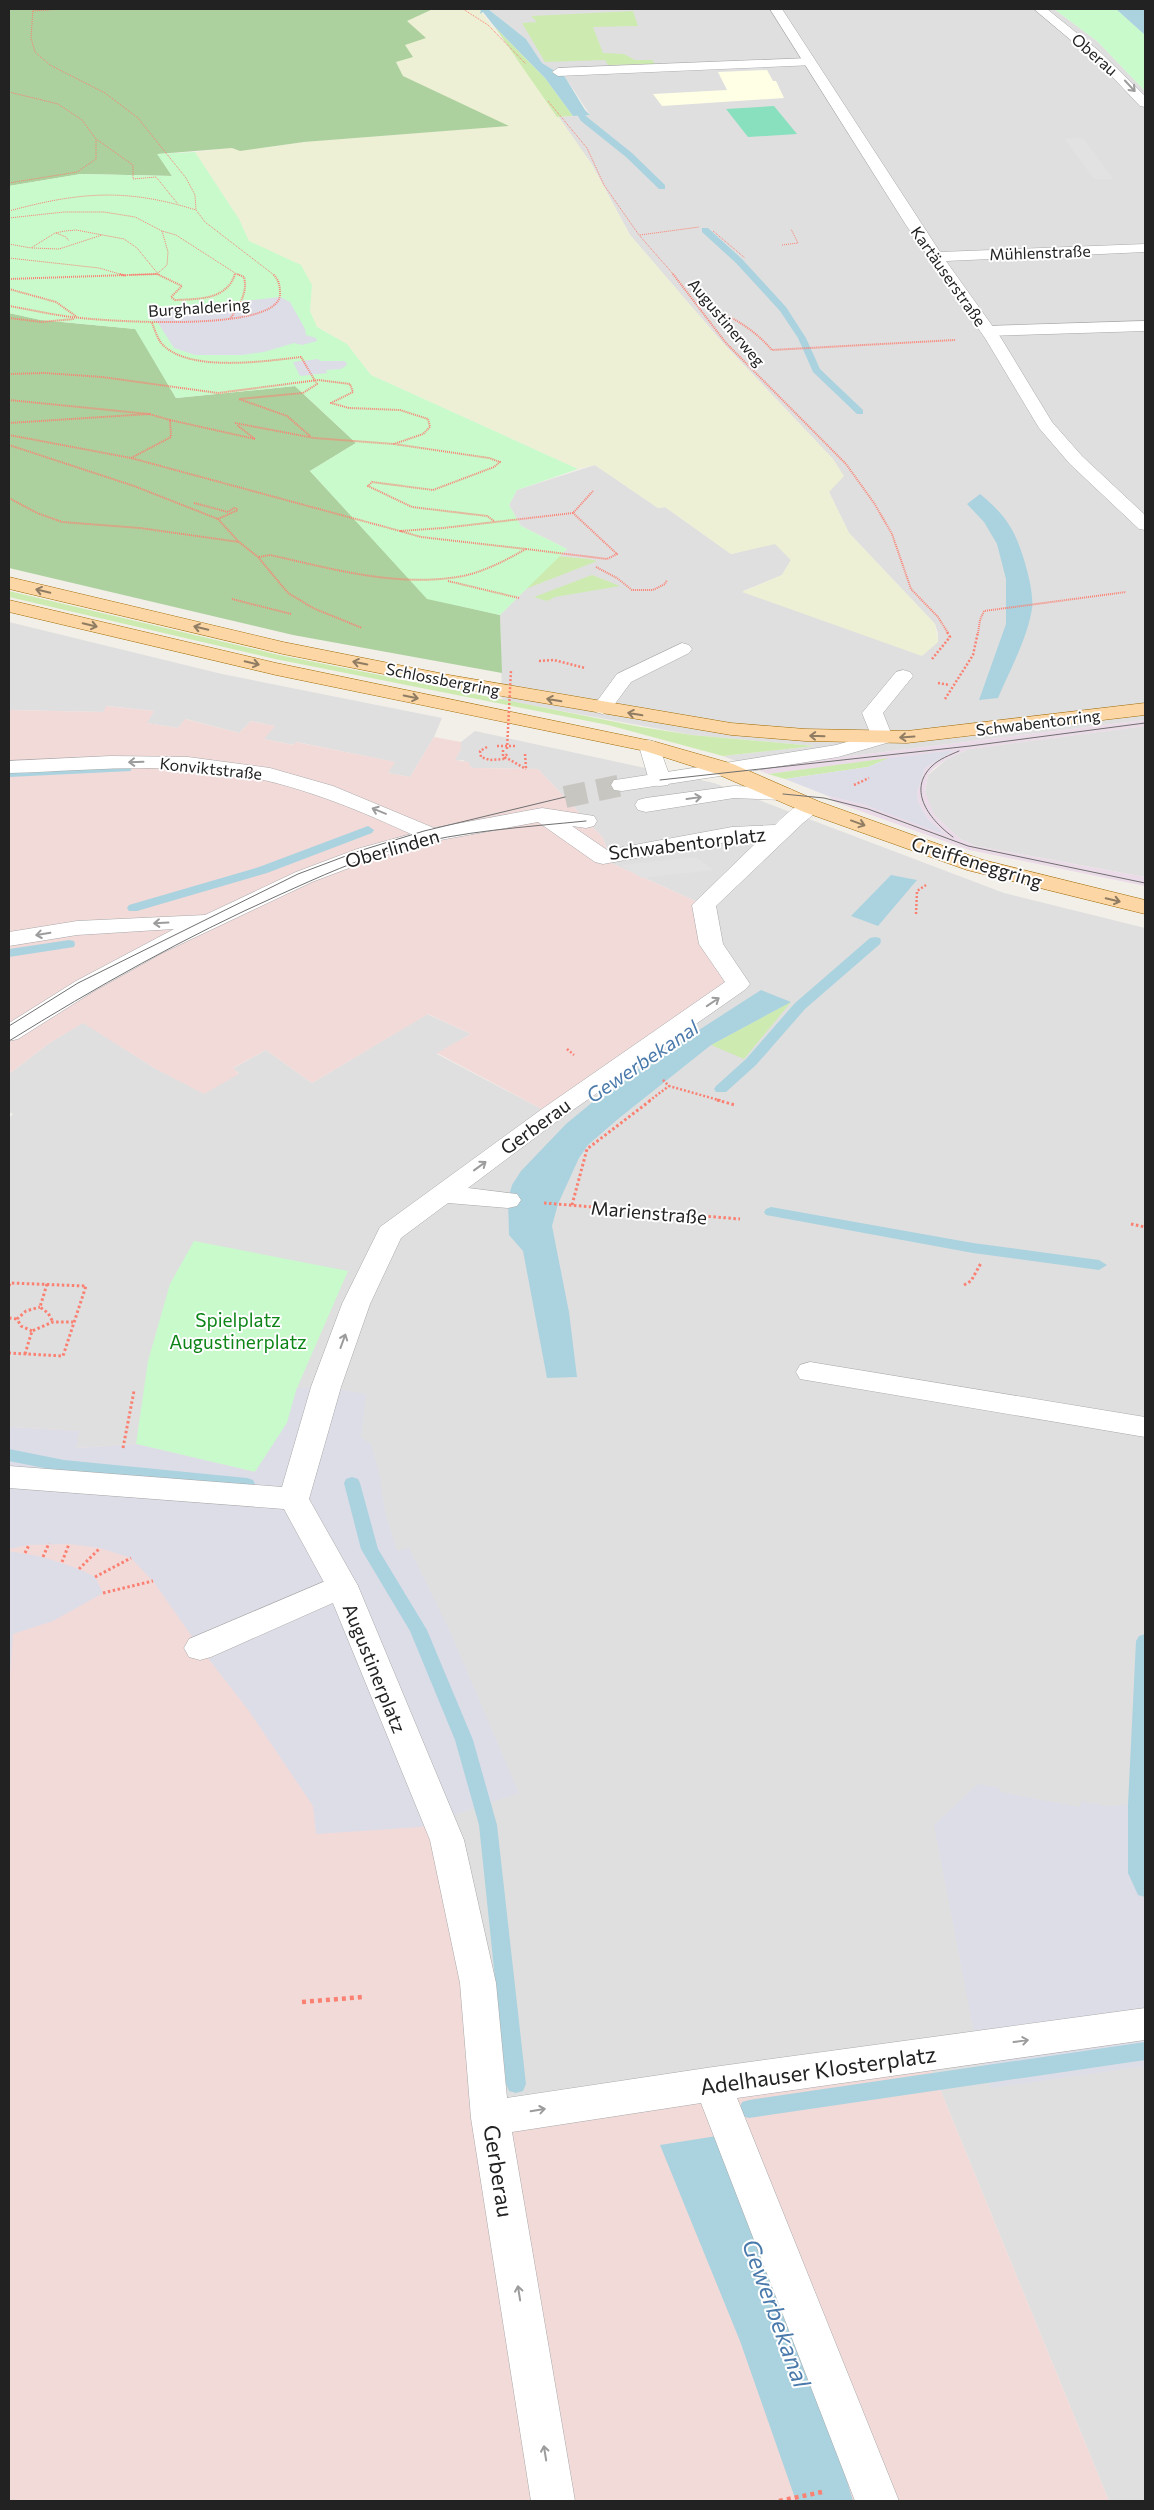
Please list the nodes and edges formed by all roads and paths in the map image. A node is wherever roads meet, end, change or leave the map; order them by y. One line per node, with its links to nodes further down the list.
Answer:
1 (63, 9): 7 (path)
2 (306, 9): 3 (path)
3 (315, 9)
4 (463, 9): 9 (path)
5 (776, 9): 8 (street, Kartäuserstraße)
6 (1040, 9): 13 (street, Oberau, one-way to 13)
7 (33, 10): 17 (path)
8 (810, 62): 10 (street); 32 (street, Kartäuserstraße)
9 (528, 66)
10 (558, 72)
11 (9, 92): 14 (path)
12 (544, 95): 26 (path, Augustinerweg)
13 (1145, 103)
14 (96, 140): 15 (path); 16 (path)
15 (9, 183)
16 (178, 204): 17 (path); 18 (path)
17 (196, 210): 44 (path, Burghaldering)
18 (9, 211)
19 (9, 218): 22 (path)
20 (699, 227): 26 (path)
21 (791, 229): 29 (path)
22 (162, 231): 35 (path); 36 (path)
23 (713, 231): 34 (path)
24 (55, 233): 25 (path); 27 (path); 30 (path)
25 (103, 235): 30 (path); 36 (path)
26 (639, 235): 40 (path, Augustinerweg)
27 (69, 241)
28 (9, 244): 30 (path)
29 (782, 245)
30 (31, 248)
31 (1145, 248): 32 (street, Mühlenstraße)
32 (936, 257): 47 (street, Kartäuserstraße)
33 (9, 258): 37 (path)
34 (745, 258)
35 (235, 273): 36 (path); 44 (path)
36 (157, 274): 37 (path)
37 (128, 277): 38 (path)
38 (9, 280)
39 (9, 289): 43 (path)
40 (696, 303): 47 (path); 81 (path, Augustinerweg)
41 (9, 306): 43 (path, Burghaldering)
42 (9, 318): 43 (path)
43 (79, 318): 45 (path, Burghaldering)
44 (230, 319): 45 (path, Burghaldering)
45 (152, 323): 49 (path)
46 (1145, 326): 47 (street)
47 (991, 334): 65 (street, Kartäuserstraße)
48 (9, 374): 49 (path)
49 (315, 381): 55 (path); 56 (path)
50 (9, 400): 51 (path)
51 (149, 414): 52 (path); 53 (path)
52 (170, 420): 55 (path); 58 (path)
53 (9, 423)
54 (9, 435): 58 (path)
55 (310, 436): 56 (path)
56 (394, 444): 64 (path)
57 (9, 445): 63 (path)
58 (131, 458): 66 (path)
59 (593, 491): 62 (path)
60 (9, 498): 67 (path)
61 (194, 503): 63 (path)
62 (572, 513): 64 (path); 68 (path)
63 (218, 519): 67 (path)
64 (494, 521): 66 (path)
65 (1145, 525)
66 (400, 531): 68 (path)
67 (239, 542): 69 (path)
68 (526, 549): 71 (path)
69 (258, 557): 71 (path); 77 (path)
70 (596, 567): 72 (path)
71 (447, 580): 75 (path)
72 (667, 580)
73 (9, 583): 84 (main road, Schlossbergring, one-way to 73)
74 (1126, 592): 86 (path)
75 (519, 598)
76 (9, 606): 90 (main road, Schlossbergring, one-way to 90)
77 (365, 629)
78 (682, 649): 84 (street)
79 (550, 655): 80 (path)
80 (554, 660)
81 (926, 664)
82 (512, 670): 92 (path, bridge)
83 (903, 676): 87 (street)
84 (602, 708): 87 (main road, Schlossbergring, one-way to 84)
85 (1145, 708): 86 (main road, Schwabentorring)
86 (930, 735): 87 (main road, one-way to 87)
87 (883, 738): 95 (street)
88 (497, 746): 89 (path, bridge)
89 (516, 746)
90 (649, 746): 95 (main road, Schlossbergring); 97 (street)
91 (487, 747): 93 (path, bridge)
92 (507, 749)
93 (507, 754)
94 (9, 767): 106 (street, Konviktstraße, one-way to 94)
95 (725, 770): 97 (street); 99 (main road)
96 (873, 777): 102 (path)
97 (660, 780): 98 (street)
98 (622, 785)
99 (783, 794): 101 (street, one-way to 99); 102 (main road)
100 (565, 796): 103 (street)
101 (646, 805)
102 (812, 807): 105 (street, Schwabentorplatz); 109 (main road, Greiffeneggring, one-way to 109)
103 (542, 815): 104 (street, Oberlinden); 105 (street, Schwabentorplatz); 106 (street, Oberlinden)
104 (586, 821)
105 (782, 831): 107 (street, Schwabentorplatz)
106 (432, 835): 111 (street, Oberlinden)
107 (734, 877): 117 (street, Gerberau, one-way to 107)
108 (926, 885): 110 (path)
109 (1145, 908)
110 (916, 914)
111 (209, 924): 112 (street, one-way to 112); 113 (street, Oberlinden)
112 (9, 939)
113 (9, 1034)
114 (665, 1081): 115 (path)
115 (669, 1086): 116 (path); 120 (path)
116 (734, 1105)
117 (440, 1194): 118 (street); 141 (street, Gerberau, one-way to 117)
118 (508, 1200)
119 (558, 1204): 120 (path, Marienstraße)
120 (572, 1205): 121 (path, Marienstraße)
121 (740, 1219)
122 (1131, 1224): 123 (path)
123 (1145, 1227)
124 (981, 1263): 126 (path)
125 (47, 1284): 127 (path); 128 (path); 132 (path)
126 (964, 1285)
127 (9, 1286)
128 (40, 1307): 130 (path); 131 (path)
129 (9, 1318): 130 (path)
130 (17, 1319): 133 (path)
131 (52, 1322): 132 (path); 133 (path)
132 (73, 1322): 135 (path)
133 (32, 1331): 135 (path)
134 (9, 1353): 135 (path)
135 (25, 1354)
136 (810, 1372): 138 (street)
137 (134, 1391): 139 (path)
138 (1145, 1427)
139 (126, 1436)
140 (9, 1477): 141 (street)
141 (294, 1499): 153 (street, Augustinerplatz)
142 (49, 1543): 147 (path)
143 (29, 1544): 146 (path)
144 (69, 1544): 149 (path)
145 (100, 1548): 150 (path)
146 (25, 1553)
147 (43, 1557)
148 (131, 1558): 151 (path)
149 (62, 1562)
150 (79, 1569)
151 (95, 1577)
152 (153, 1581): 154 (path)
153 (342, 1586): 155 (street); 156 (street, Augustinerplatz)
154 (103, 1594)
155 (200, 1648)
156 (447, 1840): 161 (street, Gerberau)
157 (363, 1997): 158 (path)
158 (302, 2002)
159 (1145, 2024): 160 (street, Adelhauser Klosterplatz, one-way to 159)
160 (713, 2084): 161 (street, Adelhauser Klosterplatz, one-way to 160); 165 (street)
161 (490, 2118): 163 (street, Gerberau, one-way to 161)
162 (828, 2491): 164 (path)
163 (553, 2501)
164 (779, 2501)
165 (877, 2501)

